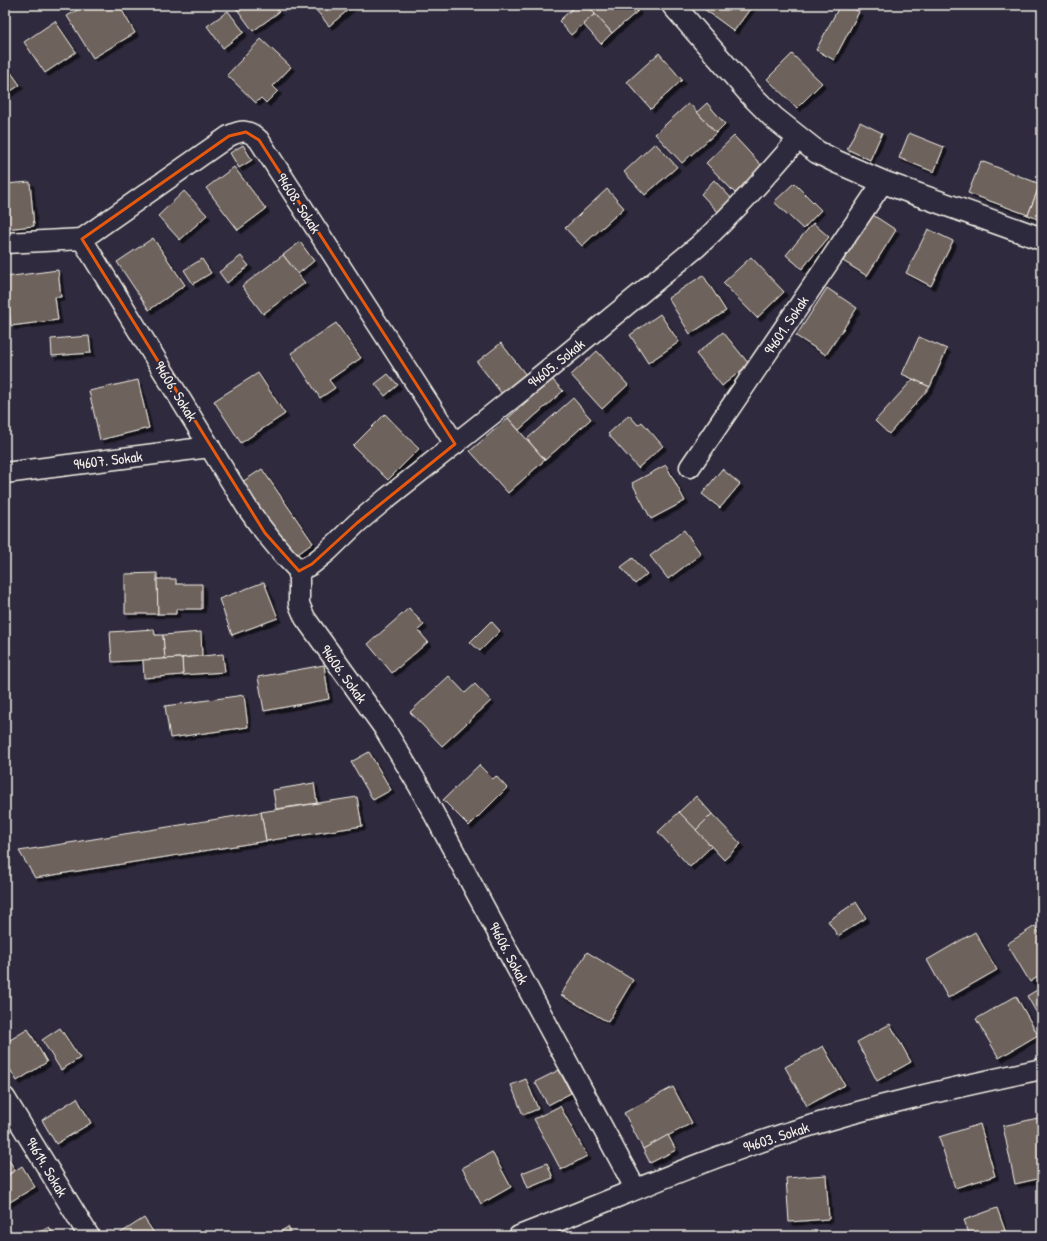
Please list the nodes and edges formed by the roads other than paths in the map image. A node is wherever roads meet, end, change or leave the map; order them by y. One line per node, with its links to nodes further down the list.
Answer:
1 (673, 5): 2 (street)
2 (799, 138): 3 (street); 7 (street, 94605. Sokak)
3 (883, 182): 5 (street); 9 (street, 94601. Sokak)
4 (82, 239): 6 (street); 7 (street, 94608. Sokak); 8 (street, 94606. Sokak)
5 (1042, 239)
6 (5, 243)
7 (455, 444): 11 (street, 94605. Sokak)
8 (210, 447): 10 (street, 94607. Sokak); 11 (street, 94606. Sokak)
9 (690, 467)
10 (5, 473)
11 (299, 571): 14 (street, 94606. Sokak)
12 (1042, 1069): 14 (street, 94603. Sokak)
13 (5, 1098): 15 (street, 94614. Sokak)
14 (635, 1188): 16 (street, 94603. Sokak)
15 (89, 1236)
16 (519, 1236)

